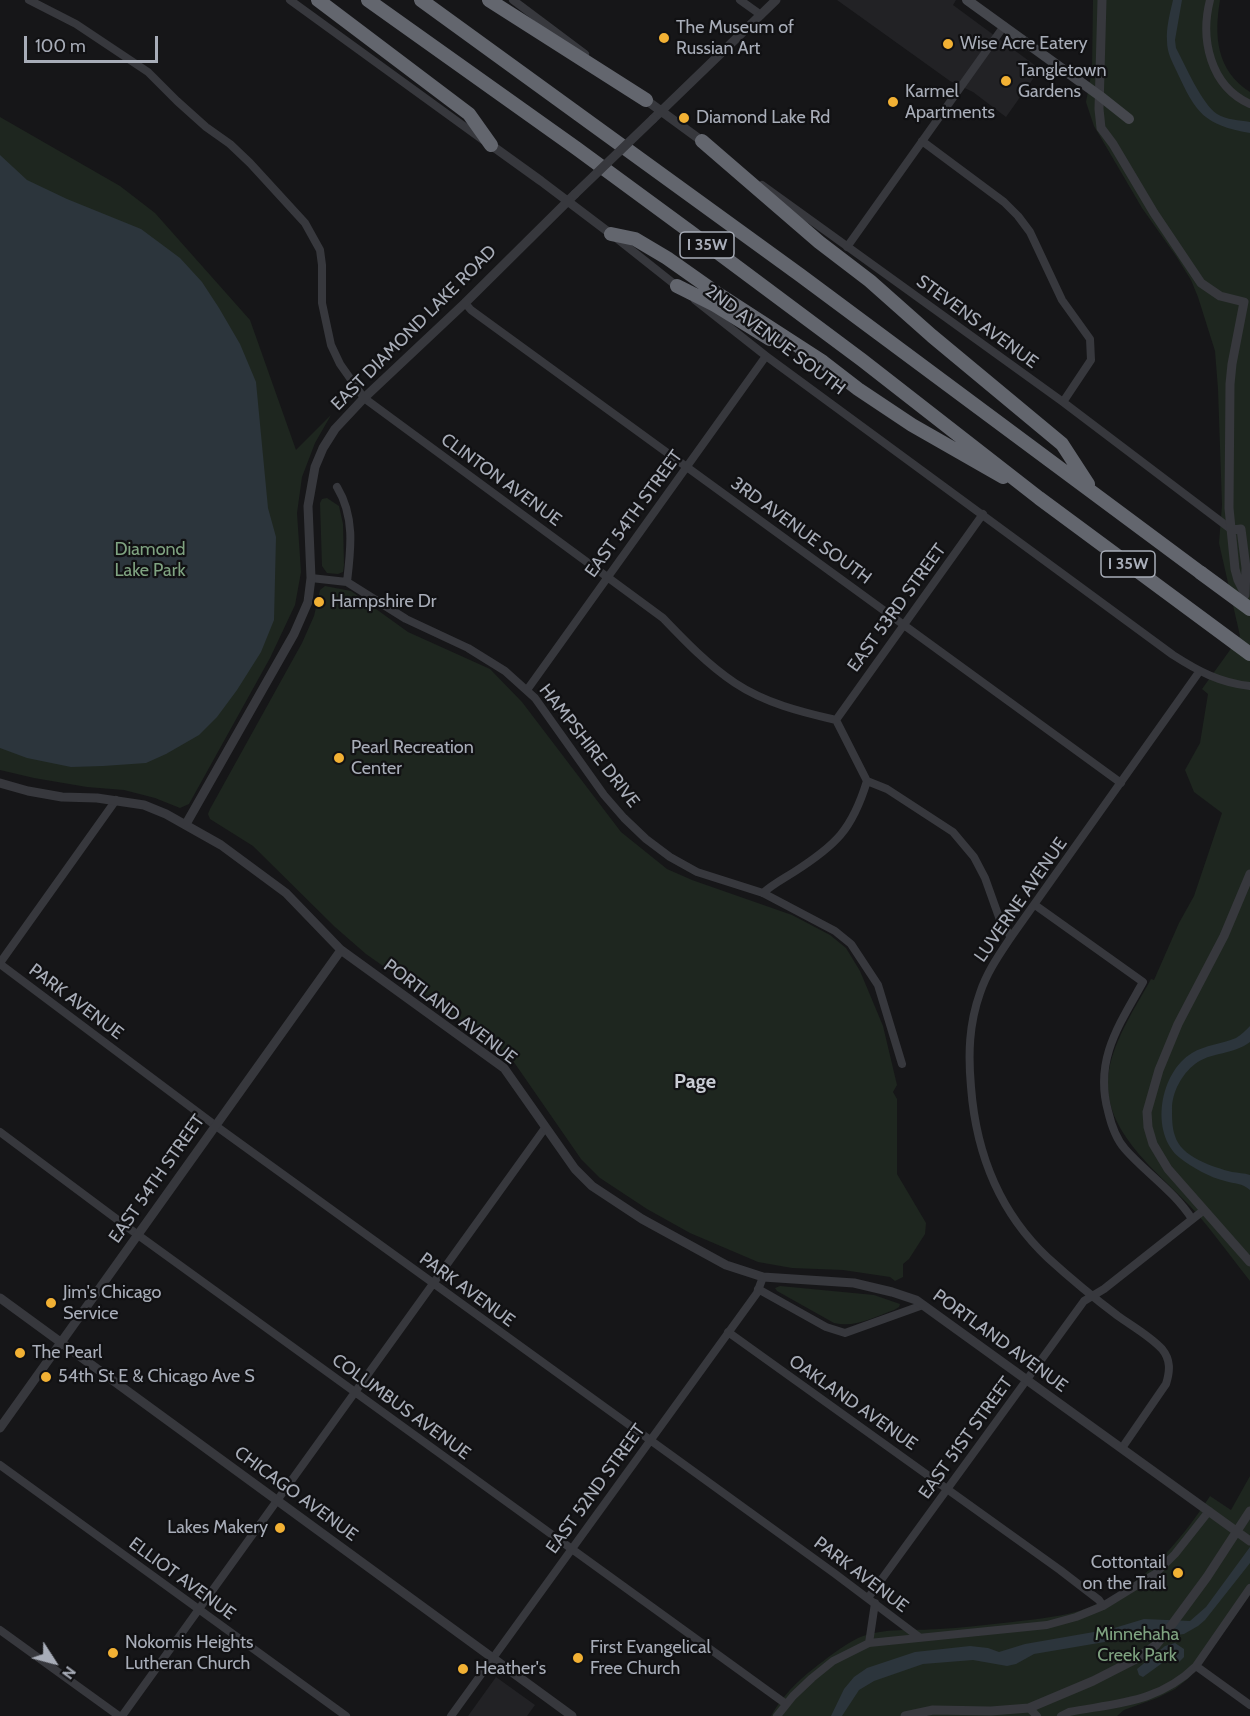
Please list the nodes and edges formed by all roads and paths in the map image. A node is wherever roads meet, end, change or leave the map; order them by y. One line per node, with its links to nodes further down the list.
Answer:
1 (29, 0): 32 (street, CLINTON AVENUE)
2 (290, 0): 24 (street, 2ND AVENUE SOUTH)
3 (318, 0): 24 (highway)
4 (368, 0): 37 (highway, I 35W)
5 (421, 0): 16 (highway, I 35W)
6 (435, 0): 16 (highway)
7 (489, 0): 18 (highway)
8 (513, 0): 18 (street)
9 (740, 0): 14 (street)
10 (776, 0): 14 (street, EAST DIAMOND LAKE ROAD)
11 (967, 0): 15 (main road)
12 (1102, 0): 17 (street)
13 (1210, 0): 19 (street)
14 (761, 15): 20 (street, EAST DIAMOND LAKE ROAD)
15 (1004, 26): 17 (main road); 23 (street)
16 (486, 46): 36 (highway, I 35W)
17 (1100, 96): 21 (main road); 39 (street)
18 (646, 100): 20 (street)
19 (1250, 104)
20 (662, 111): 22 (street); 25 (street, EAST DIAMOND LAKE ROAD, bridge)
21 (1129, 119)
22 (702, 141): 27 (street, STEVENS AVENUE); 36 (highway)
23 (922, 141): 27 (street); 33 (street)
24 (491, 145): 25 (street, 2ND AVENUE SOUTH)
25 (572, 197): 26 (street, 2ND AVENUE SOUTH); 29 (street, EAST DIAMOND LAKE ROAD)
26 (611, 234): 28 (street, 2ND AVENUE SOUTH); 31 (highway)
27 (846, 247): 33 (street, STEVENS AVENUE)
28 (677, 286): 30 (street, 2ND AVENUE SOUTH); 31 (highway)
29 (465, 303): 32 (street, EAST DIAMOND LAKE ROAD); 34 (street, 3RD AVENUE SOUTH)
30 (766, 356): 34 (street, EAST 54TH STREET); 38 (street, 2ND AVENUE SOUTH)
31 (858, 388): 37 (highway)
32 (364, 398): 40 (street, CLINTON AVENUE); 41 (street, EAST DIAMOND LAKE ROAD)
33 (1063, 402): 39 (street, STEVENS AVENUE)
34 (687, 467): 40 (street, EAST 54TH STREET); 45 (street, 3RD AVENUE SOUTH)
35 (337, 487): 42 (street)
36 (1092, 491): 43 (highway, I 35W, bridge)
37 (1039, 498): 46 (highway, I 35W)
38 (983, 514): 45 (street, EAST 53RD STREET); 47 (street, 2ND AVENUE SOUTH)
39 (1241, 529): 44 (street)
40 (609, 577): 49 (street, EAST 54TH STREET); 50 (street, CLINTON AVENUE)
41 (311, 578): 42 (street, HAMPSHIRE DRIVE); 55 (street, EAST DIAMOND LAKE ROAD)
42 (347, 582): 49 (street, HAMPSHIRE DRIVE)
43 (1250, 609)
44 (1250, 615)
45 (904, 624): 50 (street, EAST 53RD STREET); 53 (street, 3RD AVENUE SOUTH)
46 (1250, 654)
47 (1199, 672): 48 (street, 2ND AVENUE SOUTH); 53 (street, LUVERNE AVENUE)
48 (1250, 686)
49 (527, 690): 57 (street, HAMPSHIRE DRIVE)
50 (836, 720): 51 (street)
51 (867, 781): 57 (street); 59 (street)
52 (0, 783): 54 (street, PORTLAND AVENUE)
53 (1121, 783): 58 (street, LUVERNE AVENUE)
54 (116, 800): 55 (street, PORTLAND AVENUE); 61 (street)
55 (186, 824): 60 (street, PORTLAND AVENUE)
56 (1250, 874): 66 (street)
57 (763, 893): 62 (street, HAMPSHIRE DRIVE)
58 (1035, 905): 59 (street, LUVERNE AVENUE); 67 (street)
59 (1011, 937): 73 (street, LUVERNE AVENUE)
60 (342, 950): 63 (street, EAST 54TH STREET); 64 (street, PORTLAND AVENUE)
61 (0, 964): 63 (street, PARK AVENUE)
62 (902, 1064)
63 (216, 1126): 68 (street, EAST 54TH STREET); 71 (street, PARK AVENUE)
64 (545, 1128): 70 (street, PORTLAND AVENUE); 71 (street)
65 (0, 1132): 68 (street, COLUMBUS AVENUE)
66 (1204, 1210): 67 (street, EAST 51ST STREET); 69 (street)
67 (1192, 1219): 73 (street, EAST 51ST STREET)
68 (138, 1235): 77 (street, EAST 54TH STREET); 79 (street, COLUMBUS AVENUE)
69 (1250, 1262)
70 (762, 1277): 72 (street, EAST 52ND STREET); 75 (street, PORTLAND AVENUE)
71 (433, 1283): 79 (street); 81 (street, PARK AVENUE)
72 (758, 1289): 75 (street); 76 (street, EAST 52ND STREET)
73 (1090, 1296): 78 (street, EAST 51ST STREET); 82 (street, LUVERNE AVENUE)
74 (0, 1298): 77 (street, CHICAGO AVENUE)
75 (923, 1305): 78 (street, PORTLAND AVENUE)
76 (728, 1332): 81 (street, EAST 52ND STREET); 84 (street, OAKLAND AVENUE)
77 (61, 1343): 80 (street, EAST 54TH STREET); 85 (street, CHICAGO AVENUE)
78 (1026, 1381): 82 (street, PORTLAND AVENUE); 84 (street, EAST 51ST STREET)
79 (355, 1391): 85 (street); 89 (street, COLUMBUS AVENUE)
80 (0, 1428)
81 (650, 1441): 89 (street, EAST 52ND STREET); 91 (street, PARK AVENUE)
82 (1122, 1448): 86 (street, PORTLAND AVENUE)
83 (0, 1465): 94 (street, ELLIOT AVENUE)
84 (947, 1488): 91 (street, EAST 51ST STREET); 93 (street, OAKLAND AVENUE)
85 (276, 1501): 94 (street); 98 (street, CHICAGO AVENUE)
86 (1209, 1511): 88 (street, PORTLAND AVENUE); 93 (street)
87 (1250, 1511): 88 (street)
88 (1244, 1537): 102 (street)
89 (572, 1549): 98 (street, EAST 52ND STREET); 100 (street, COLUMBUS AVENUE)
90 (1250, 1588): 99 (street)
91 (868, 1598): 92 (street, PARK AVENUE)
92 (875, 1603): 96 (street, PARK AVENUE); 97 (street)
93 (1103, 1606): 96 (street)
94 (198, 1609): 103 (street); 104 (street, ELLIOT AVENUE)
95 (0, 1630): 103 (street)
96 (919, 1637): 97 (street)
97 (869, 1643): 100 (street)
98 (493, 1658): 105 (street, EAST 52ND STREET); 106 (street, CHICAGO AVENUE)
99 (1196, 1666): 101 (street); 110 (street)
100 (786, 1704): 107 (street)
101 (1250, 1705)
102 (1029, 1708): 108 (street); 109 (street)
103 (120, 1716)
104 (346, 1716)
105 (451, 1716)
106 (572, 1716)
107 (777, 1716)
108 (905, 1716)
109 (1037, 1716)
110 (1061, 1716)

